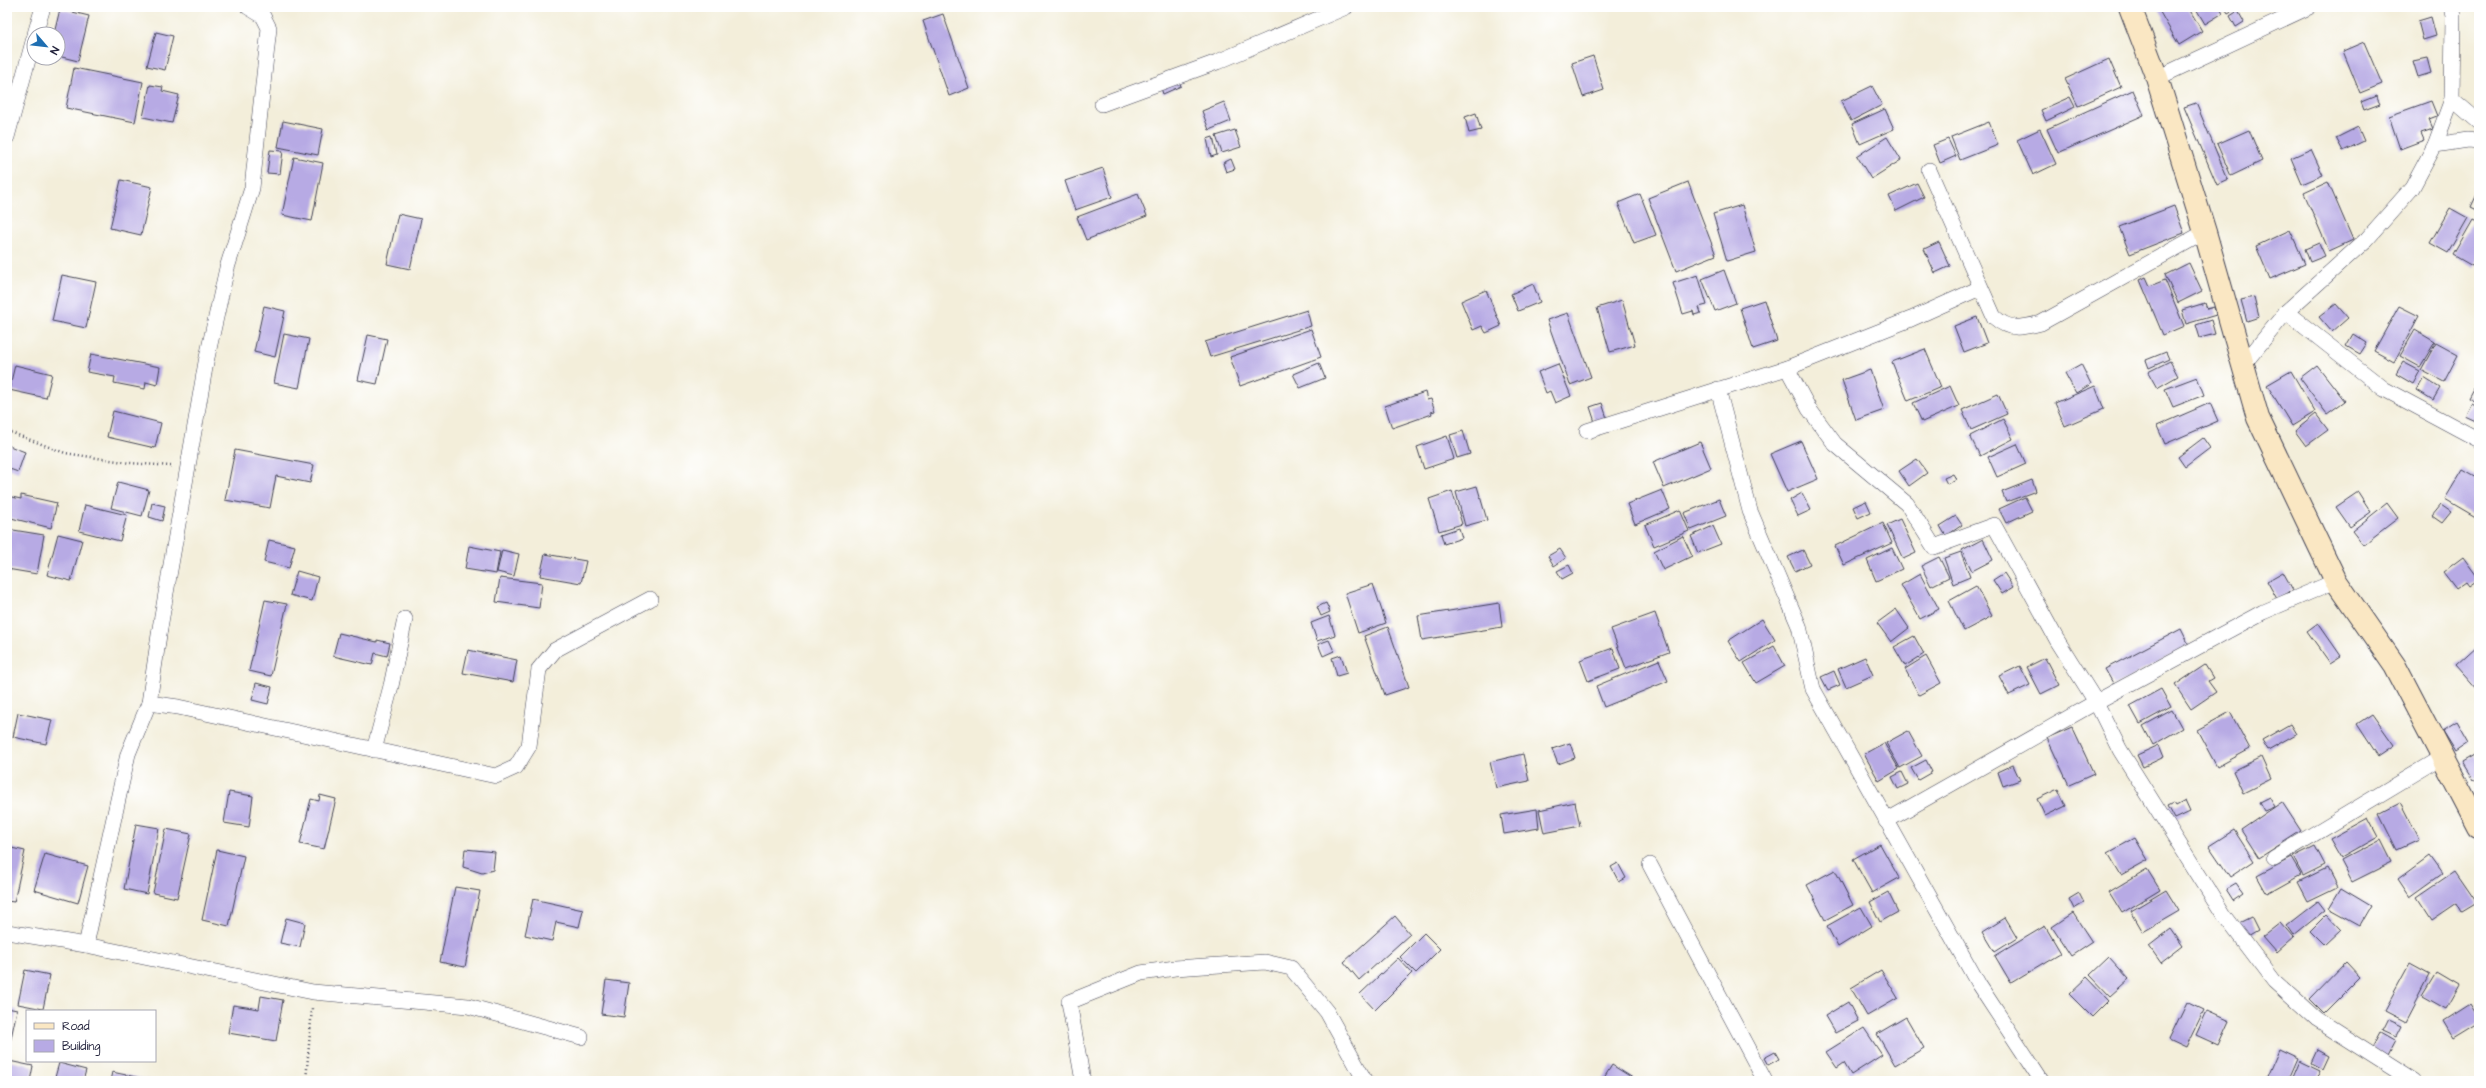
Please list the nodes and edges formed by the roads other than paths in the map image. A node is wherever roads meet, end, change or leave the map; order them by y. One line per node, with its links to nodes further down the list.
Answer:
1 (43, 7): 7 (street)
2 (248, 7): 29 (street)
3 (1346, 7): 11 (street)
4 (2130, 7): 9 (street)
5 (2309, 7): 9 (street)
6 (2451, 7): 10 (street)
7 (37, 26)
8 (26, 66): 13 (street)
9 (2157, 78): 17 (street)
10 (2452, 99): 12 (street); 15 (street)
11 (1102, 104)
12 (2479, 122)
13 (7, 137)
14 (2479, 141): 15 (street)
15 (2435, 145): 19 (street)
16 (1929, 170): 18 (street)
17 (2205, 232): 18 (street); 20 (street)
18 (1980, 288): 21 (street)
19 (2286, 312): 20 (street); 24 (street)
20 (2243, 366): 25 (street)
21 (1787, 368): 22 (street); 28 (street)
22 (1718, 389): 23 (street); 32 (street)
23 (1587, 431)
24 (2479, 440)
25 (2336, 581): 28 (street); 31 (street)
26 (650, 599): 30 (street)
27 (405, 619): 30 (street)
28 (2096, 702): 32 (street); 39 (street)
29 (149, 703): 30 (street); 37 (street)
30 (374, 750)
31 (2442, 757): 33 (street); 34 (street)
32 (1886, 821): 43 (street)
33 (2479, 827)
34 (2274, 858)
35 (1650, 865): 42 (street)
36 (7, 932): 37 (street)
37 (86, 945): 38 (street)
38 (581, 1037)
39 (2404, 1079)
40 (1083, 1081): 41 (street)
41 (1365, 1081)
42 (1765, 1081)
43 (2042, 1081)

